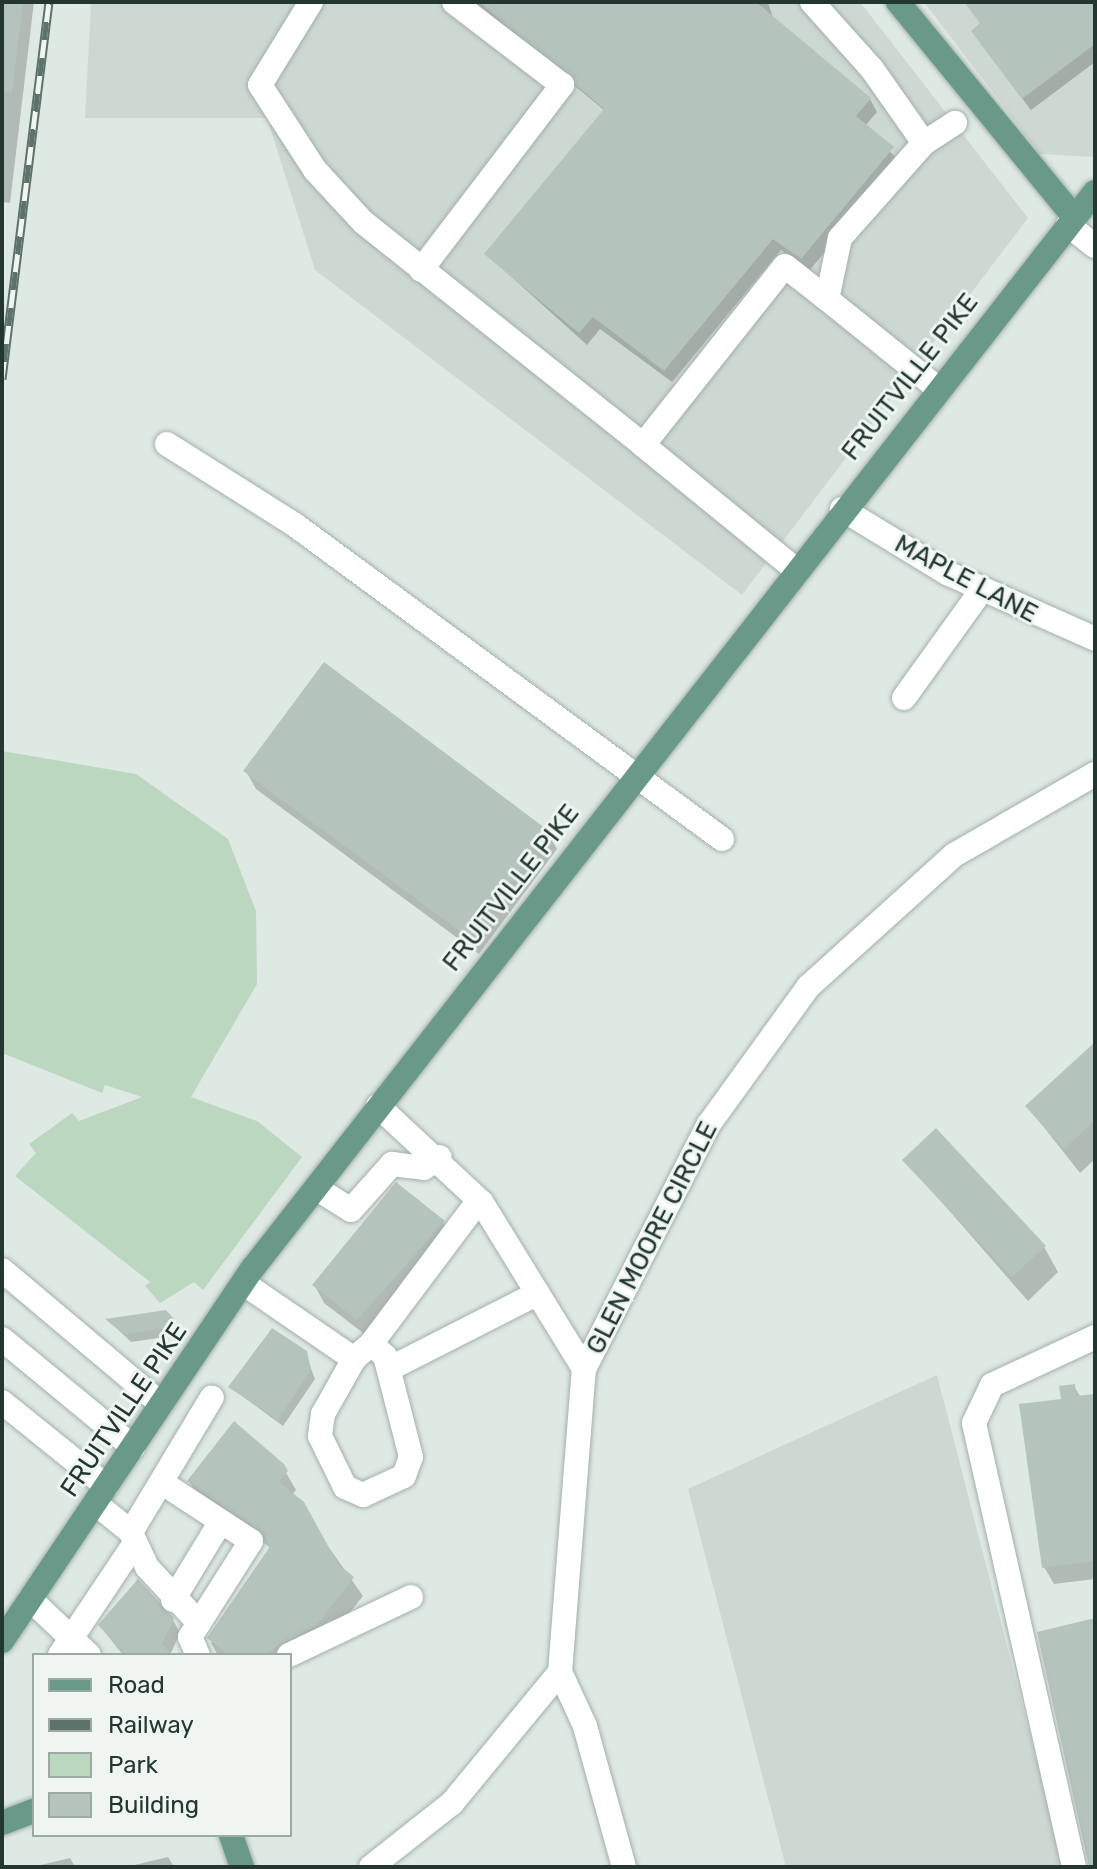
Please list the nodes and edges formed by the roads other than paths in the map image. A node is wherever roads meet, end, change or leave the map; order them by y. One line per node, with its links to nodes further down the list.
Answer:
1 (311, 2): 10 (street)
2 (454, 2): 10 (street)
3 (812, 2): 6 (street)
4 (898, 2): 8 (main road)
5 (955, 123): 6 (street)
6 (924, 143): 11 (street)
7 (1095, 192): 8 (main road, FRUITVILLE PIKE)
8 (1071, 221): 9 (street); 12 (main road, FRUITVILLE PIKE)
9 (1095, 246)
10 (421, 270): 14 (street)
11 (827, 299): 12 (street); 14 (street)
12 (936, 387): 15 (main road, FRUITVILLE PIKE)
13 (167, 444): 21 (street)
14 (643, 445): 16 (street)
15 (842, 509): 16 (main road, FRUITVILLE PIKE); 17 (street, MAPLE LANE)
16 (795, 569): 21 (main road, FRUITVILLE PIKE)
17 (981, 591): 18 (street, MAPLE LANE); 19 (street)
18 (1095, 639)
19 (904, 698)
20 (1095, 774): 34 (street, GLEN MOORE CIRCLE)
21 (635, 776): 22 (street); 23 (main road, FRUITVILLE PIKE)
22 (722, 839)
23 (378, 1106): 24 (street); 25 (main road, FRUITVILLE PIKE)
24 (440, 1157): 25 (street); 26 (street)
25 (316, 1188): 28 (main road, FRUITVILLE PIKE)
26 (479, 1200): 29 (street); 32 (street)
27 (2, 1270): 37 (street)
28 (243, 1283): 32 (street); 37 (main road, FRUITVILLE PIKE)
29 (538, 1293): 33 (street); 34 (street)
30 (1095, 1337): 60 (street)
31 (2, 1339): 38 (street)
32 (362, 1351): 33 (street); 33 (street)
33 (389, 1369)
34 (584, 1369): 53 (street, GLEN MOORE CIRCLE)
35 (212, 1397): 39 (street)
36 (2, 1402): 41 (street)
37 (161, 1404): 38 (main road, FRUITVILLE PIKE)
38 (139, 1437): 39 (street); 41 (main road, FRUITVILLE PIKE)
39 (177, 1448): 40 (street)
40 (164, 1484): 42 (street); 43 (street)
41 (100, 1494): 43 (street); 45 (main road, FRUITVILLE PIKE)
42 (221, 1521): 46 (street); 48 (street)
43 (132, 1539): 46 (street); 50 (street)
44 (411, 1597): 52 (street)
45 (30, 1599): 47 (main road, FRUITVILLE PIKE); 50 (street)
46 (173, 1600): 48 (street)
47 (9, 1613): 49 (main road, FRUITVILLE PIKE)
48 (199, 1623): 51 (street)
49 (2, 1641)
50 (65, 1647)
51 (197, 1653)
52 (292, 1654)
53 (560, 1672): 58 (street); 59 (street, GLEN MOORE CIRCLE)
54 (32, 1812): 55 (main road)
55 (2, 1823)
56 (232, 1837): 57 (main road)
57 (242, 1867)
58 (371, 1867)
59 (624, 1867)
60 (1074, 1867)

